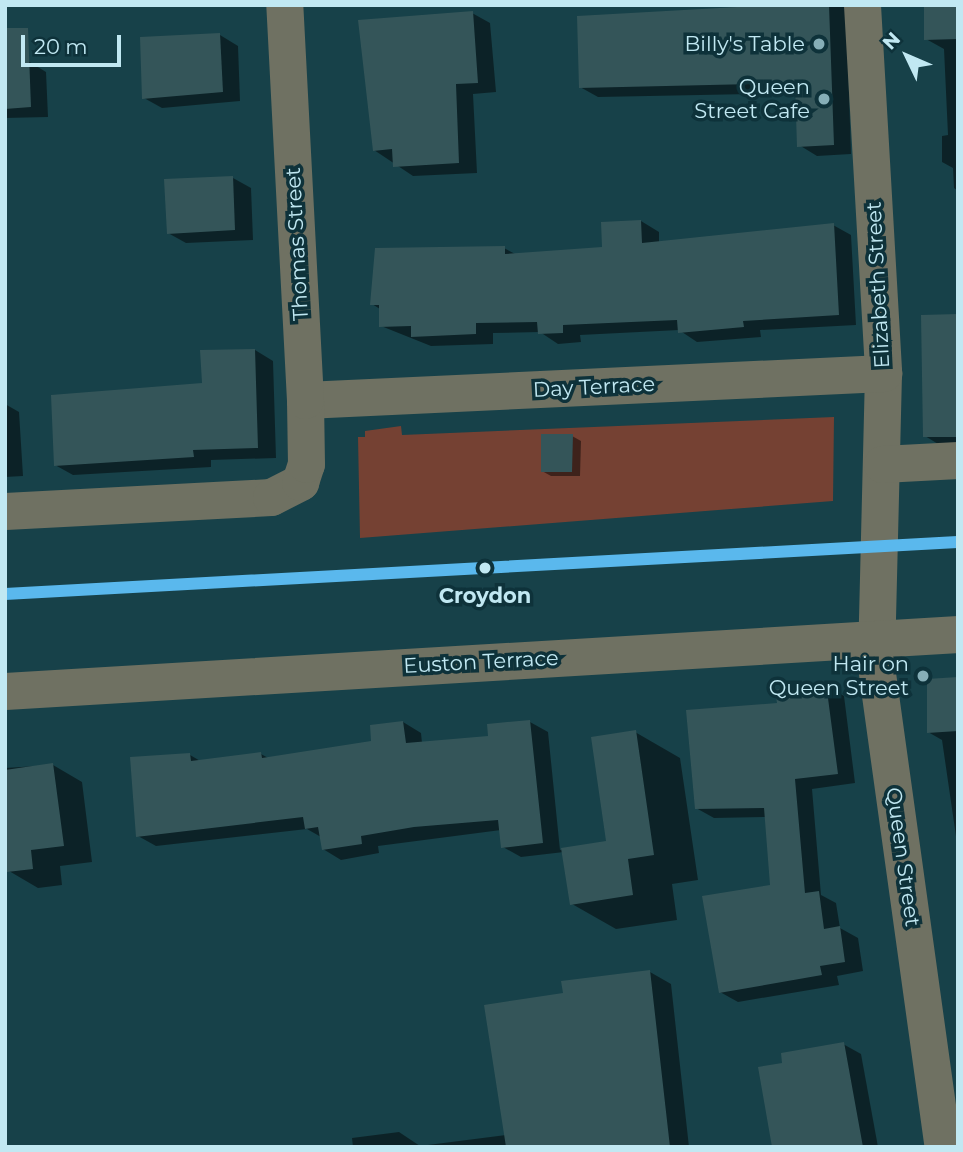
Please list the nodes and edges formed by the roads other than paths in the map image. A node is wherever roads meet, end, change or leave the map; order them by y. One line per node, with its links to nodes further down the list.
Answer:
1 (284, 5): 4 (street, Thomas Street)
2 (862, 5): 3 (street, Elizabeth Street)
3 (883, 373): 4 (street, Day Terrace); 6 (street, Elizabeth Street)
4 (305, 400): 7 (street, Thomas Street)
5 (958, 460): 6 (street)
6 (882, 464): 8 (street, Elizabeth Street)
7 (5, 511)
8 (880, 565): 10 (street, Queen Street)
9 (958, 634): 10 (street, Euston Terrace)
10 (877, 638): 11 (street, Euston Terrace); 12 (street, Queen Street)
11 (5, 691)
12 (943, 1147)

